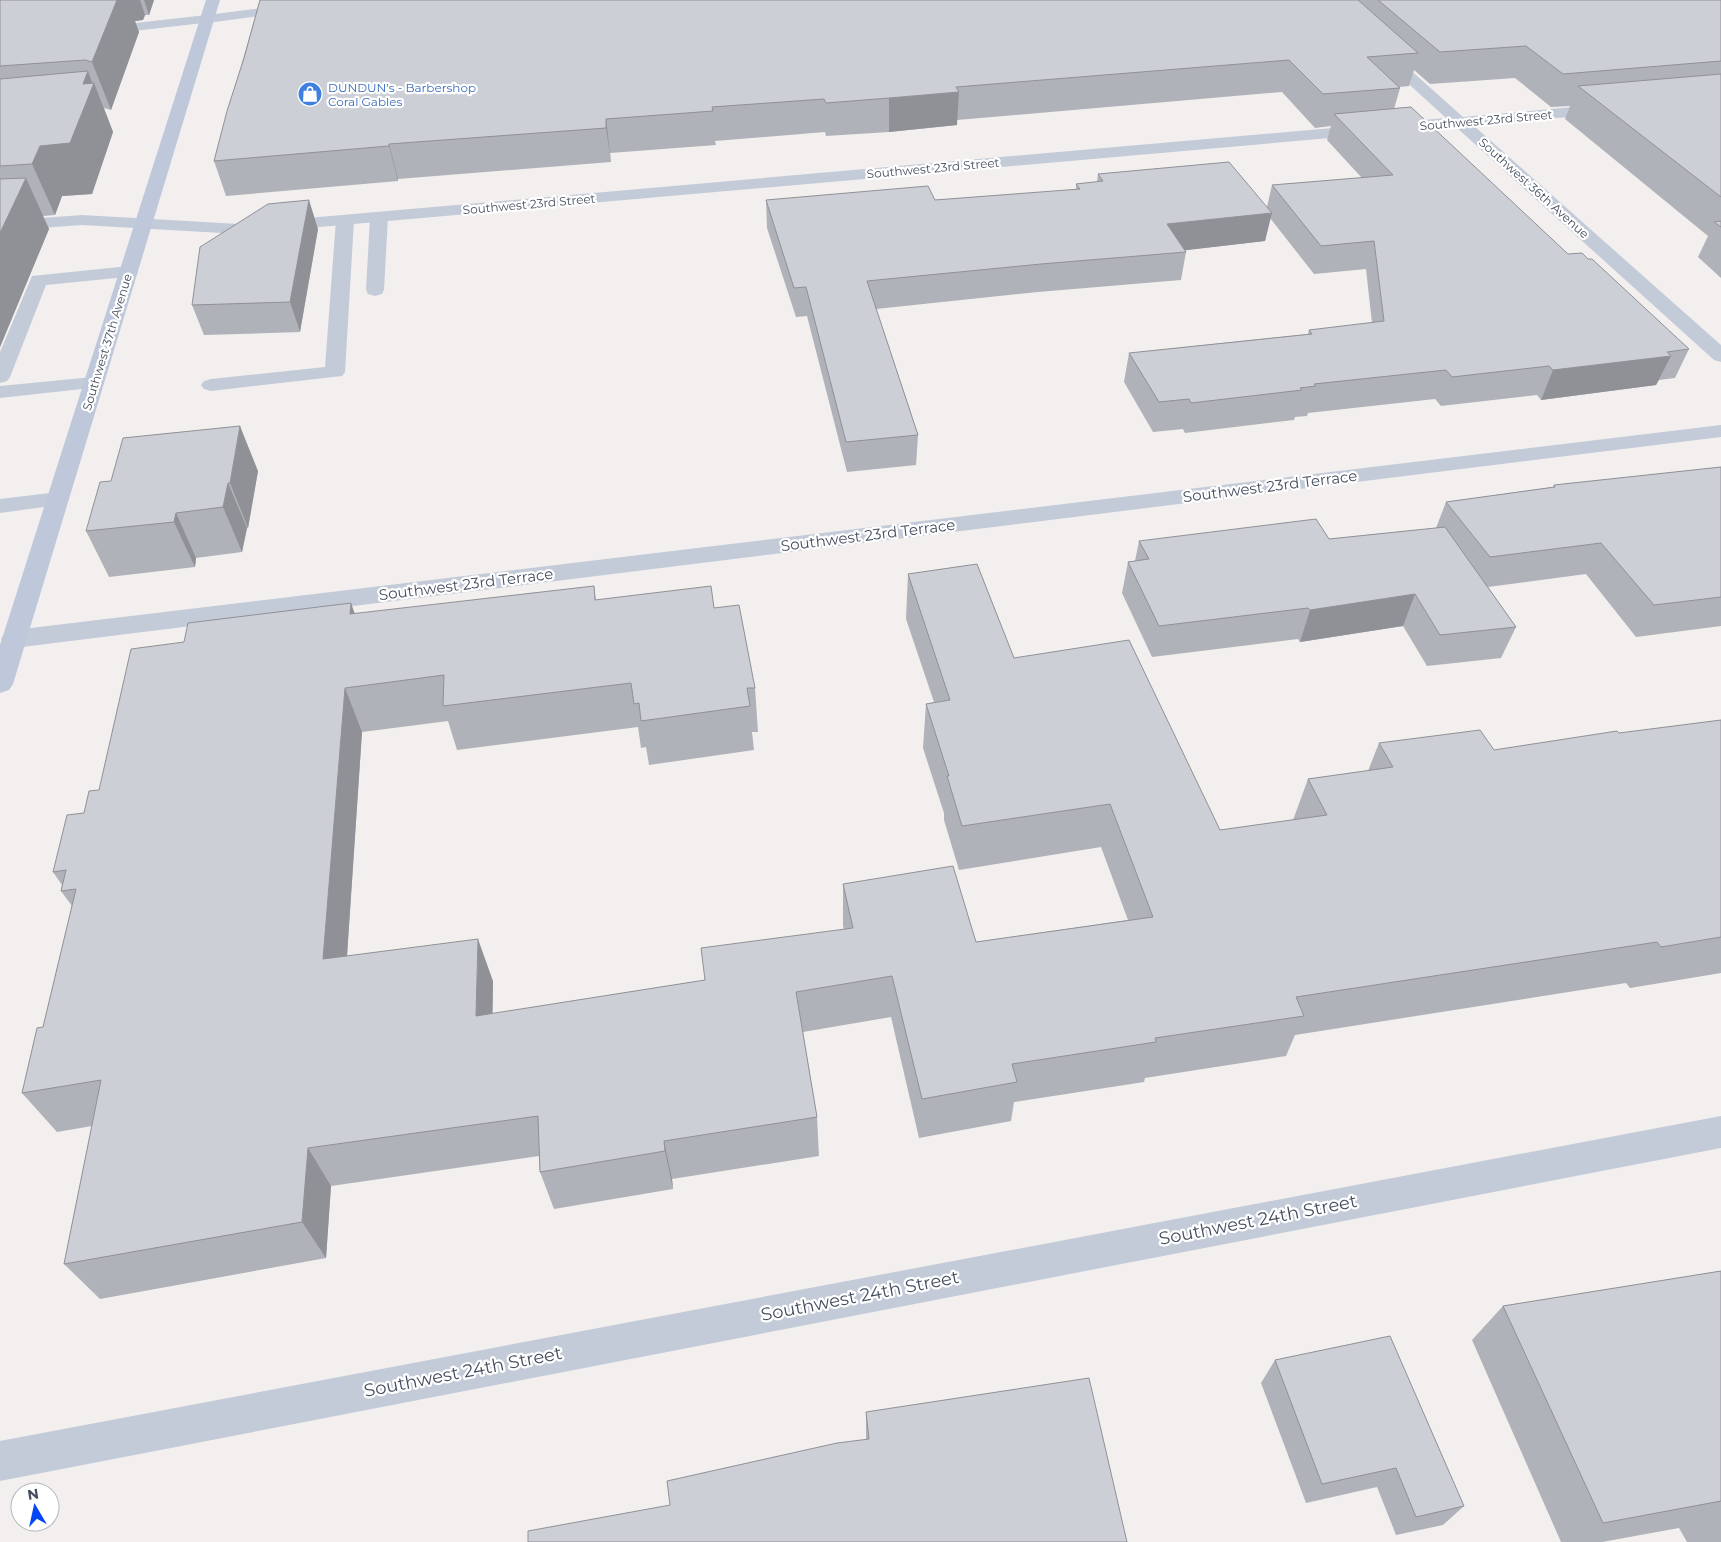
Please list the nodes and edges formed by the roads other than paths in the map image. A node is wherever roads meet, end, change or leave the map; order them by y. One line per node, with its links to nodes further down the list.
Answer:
1 (213, 0): 3 (main road, Southwest 37th Avenue)
2 (307, 7): 3 (street)
3 (207, 19): 4 (street); 10 (main road, Southwest 37th Avenue)
4 (83, 33)
5 (1374, 44): 7 (street, Southwest 36th Avenue)
6 (1623, 108): 7 (street, Southwest 23rd Street)
7 (1460, 122): 8 (street, Southwest 23rd Street); 14 (street, Southwest 36th Avenue)
8 (379, 217): 9 (street, Southwest 23rd Street); 13 (street)
9 (345, 220): 10 (street, Southwest 23rd Street); 17 (street)
10 (144, 224): 11 (street, Southwest 23rd Street); 12 (main road, Southwest 37th Avenue)
11 (0, 226)
12 (129, 272): 15 (street); 16 (main road, Southwest 37th Avenue)
13 (375, 290)
14 (1721, 356)
15 (0, 377)
16 (93, 384): 18 (street); 20 (main road, Southwest 37th Avenue)
17 (211, 385)
18 (0, 392)
19 (1721, 431): 22 (street, Southwest 23rd Terrace)
20 (58, 499): 21 (street); 22 (main road, Southwest 37th Avenue)
21 (0, 506)
22 (14, 639): 23 (main road, Southwest 37th Avenue)
23 (0, 684)
24 (1721, 1132): 25 (street, Southwest 24th Street)
25 (0, 1461)

